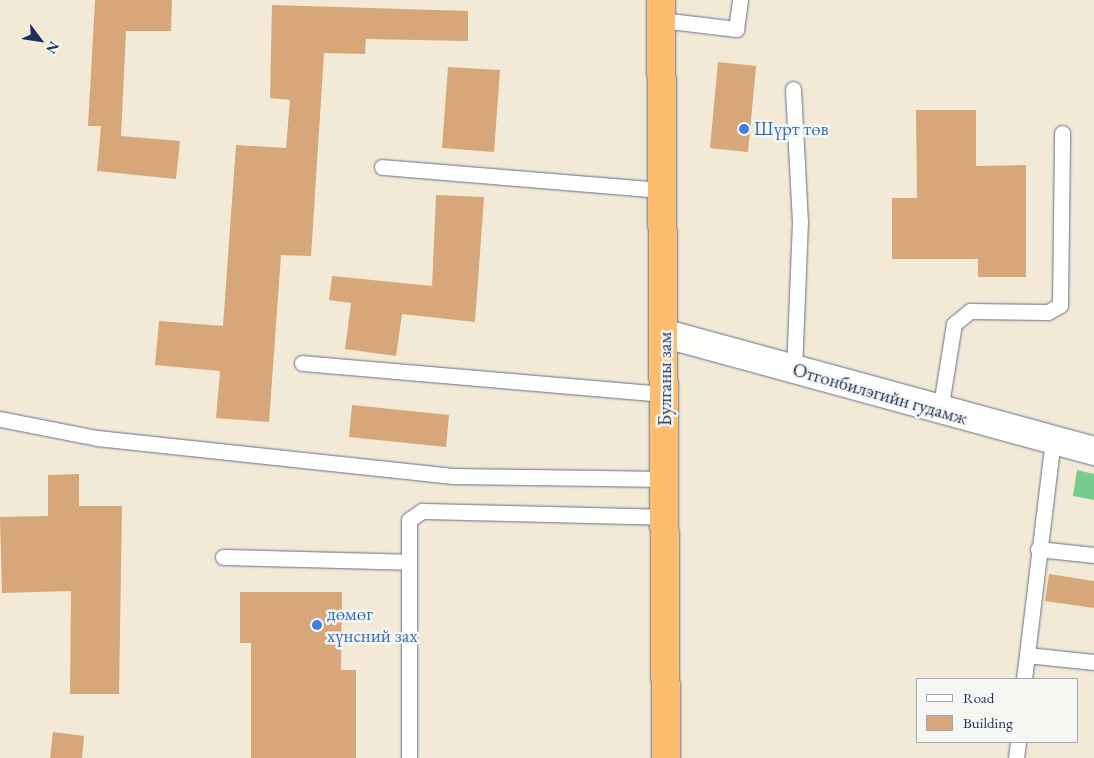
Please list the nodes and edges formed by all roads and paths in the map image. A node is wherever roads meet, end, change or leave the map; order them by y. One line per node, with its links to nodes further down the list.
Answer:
1 (740, 0): 2 (lane)
2 (661, 10): 6 (highway, Булганы зам)
3 (793, 90): 9 (lane)
4 (1062, 133): 11 (lane)
5 (382, 167): 6 (lane)
6 (663, 190): 7 (highway, Булганы зам)
7 (666, 334): 9 (street, Отгонбилэгийн гудамж); 10 (highway, Булганы зам)
8 (302, 363): 10 (lane)
9 (794, 370): 11 (street, Отгонбилэгийн гудамж)
10 (665, 394): 15 (highway, Булганы зам)
11 (940, 411): 13 (street, Отгонбилэгийн гудамж)
12 (0, 418): 15 (lane)
13 (1052, 441): 14 (street, Отгонбилэгийн гудамж); 17 (lane)
14 (1094, 451)
15 (664, 479): 16 (highway, Булганы зам)
16 (664, 516): 20 (lane); 26 (highway, Булганы зам)
17 (1038, 549): 18 (lane); 21 (lane)
18 (1094, 555)
19 (222, 557): 20 (lane)
20 (409, 562): 25 (lane)
21 (1027, 655): 22 (lane); 23 (lane)
22 (1094, 662)
23 (1024, 678)
24 (1018, 743): 27 (lane)
25 (409, 758)
26 (666, 758)
27 (1016, 758)

